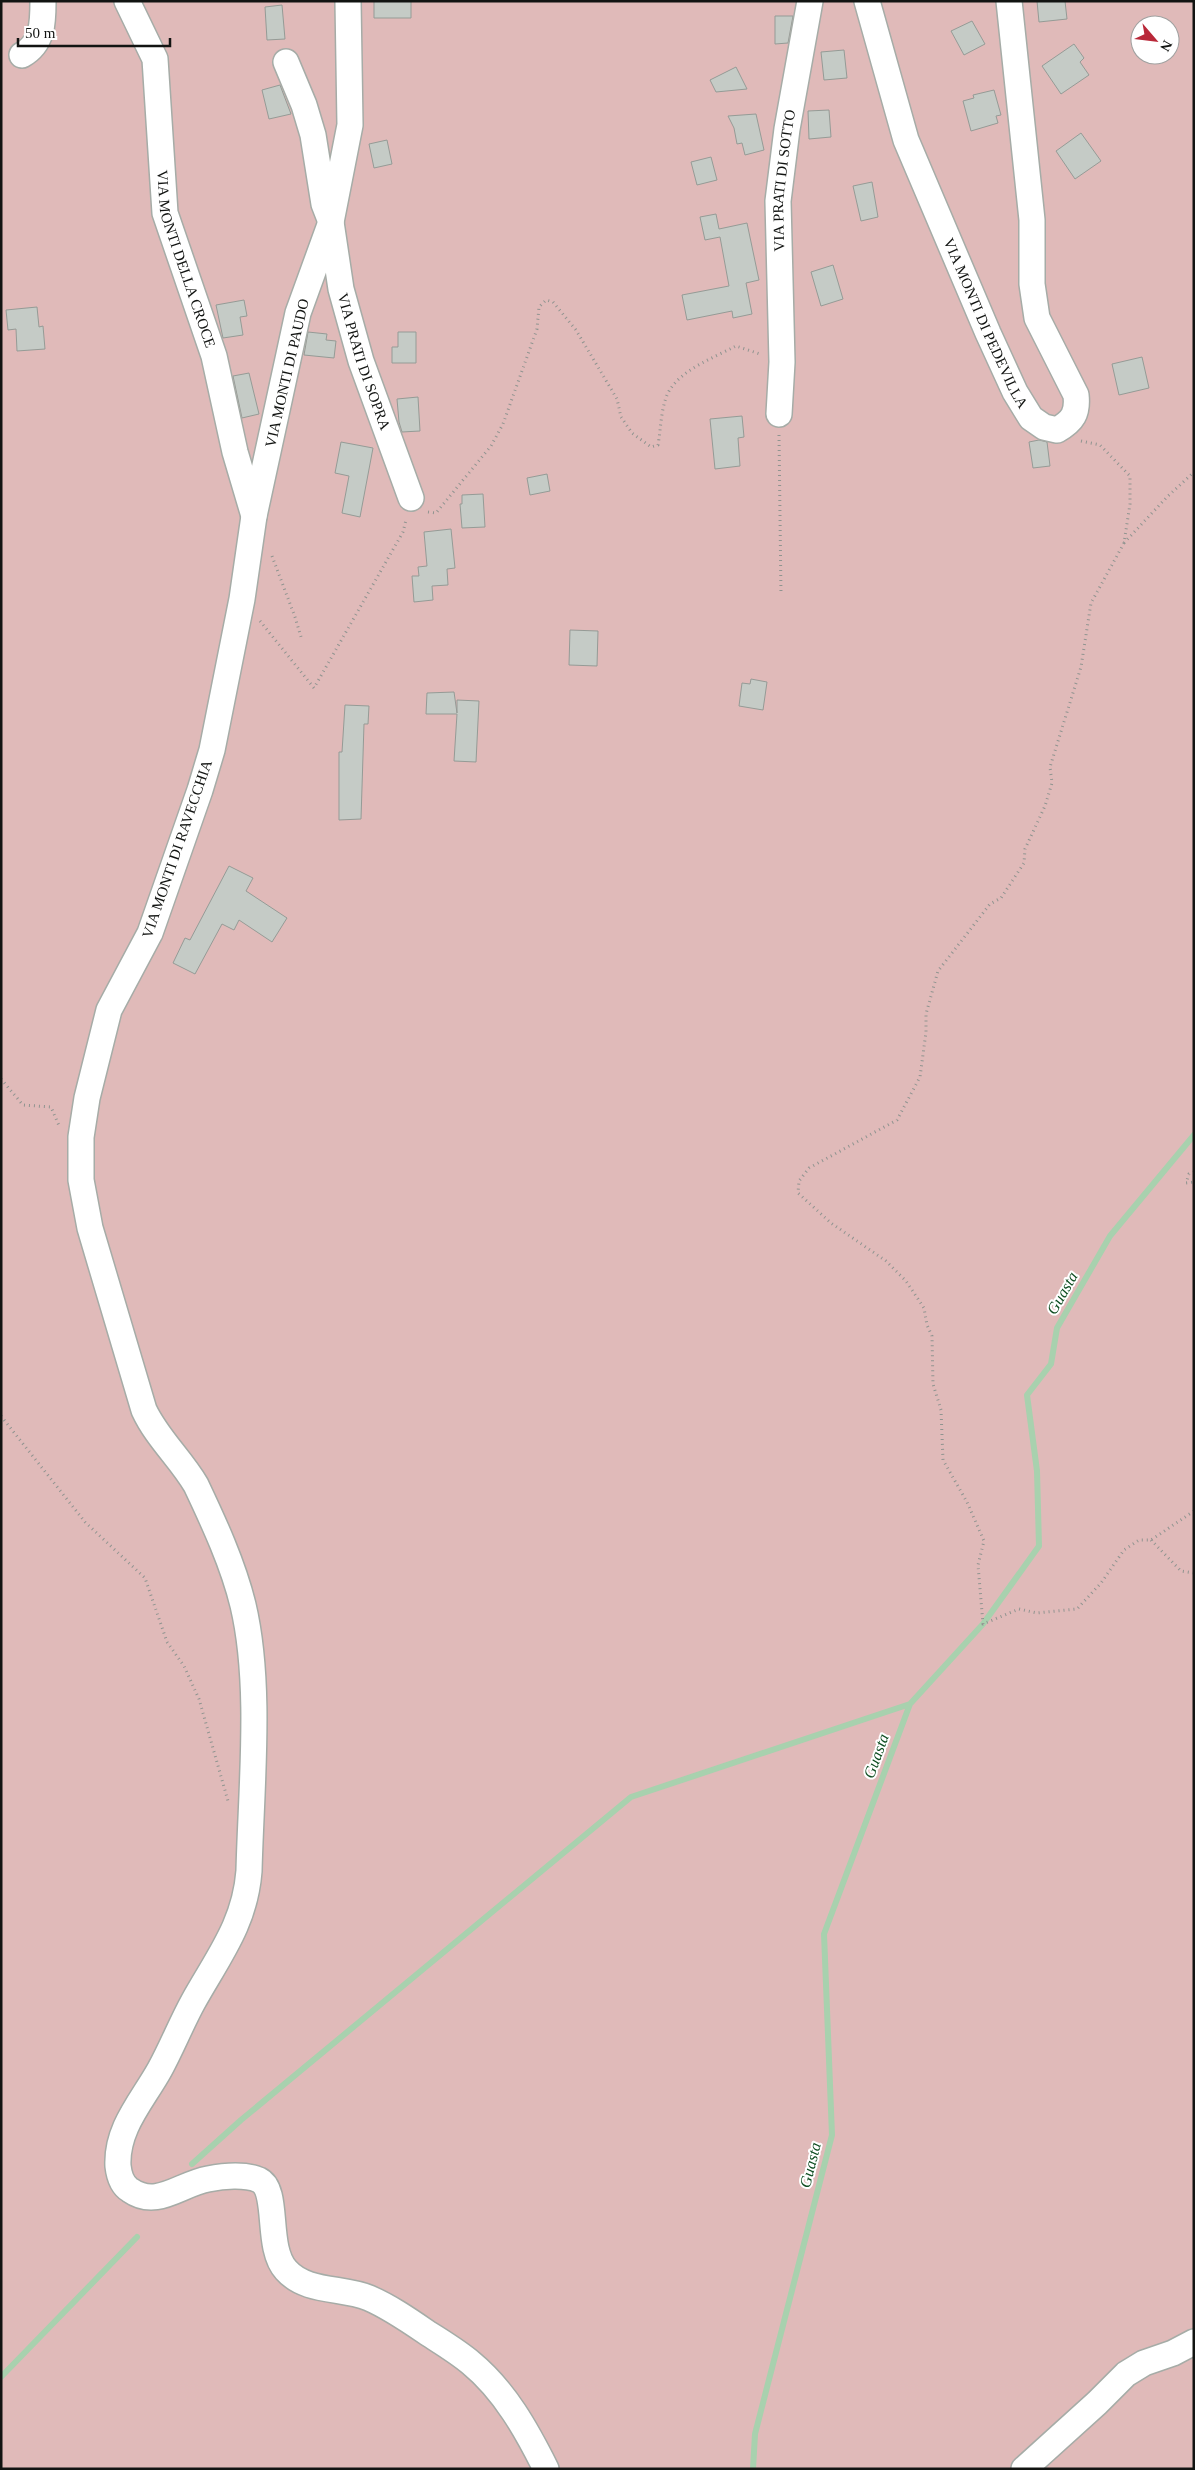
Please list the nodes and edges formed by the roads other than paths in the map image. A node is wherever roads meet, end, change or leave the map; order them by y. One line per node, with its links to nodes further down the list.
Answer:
1 (43, 1): 7 (street)
2 (127, 1): 12 (street, VIA MONTI DELLA CROCE)
3 (348, 1): 9 (street, VIA MONTI DI PAUDO)
4 (810, 1): 10 (street, VIA PRATI DI SOTTO)
5 (867, 1): 6 (street, VIA MONTI DI PEDEVILLA)
6 (1009, 1)
7 (22, 55)
8 (286, 62): 9 (street)
9 (331, 222): 11 (street, VIA PRATI DI SOPRA); 12 (street, VIA MONTI DI PAUDO)
10 (779, 414)
11 (411, 498)
12 (254, 516): 13 (street, VIA MONTI DI PAUDO)
13 (242, 599): 15 (street, VIA MONTI DI RAVECCHIA)
14 (1194, 2342): 16 (street)
15 (546, 2469)
16 (1024, 2469)

